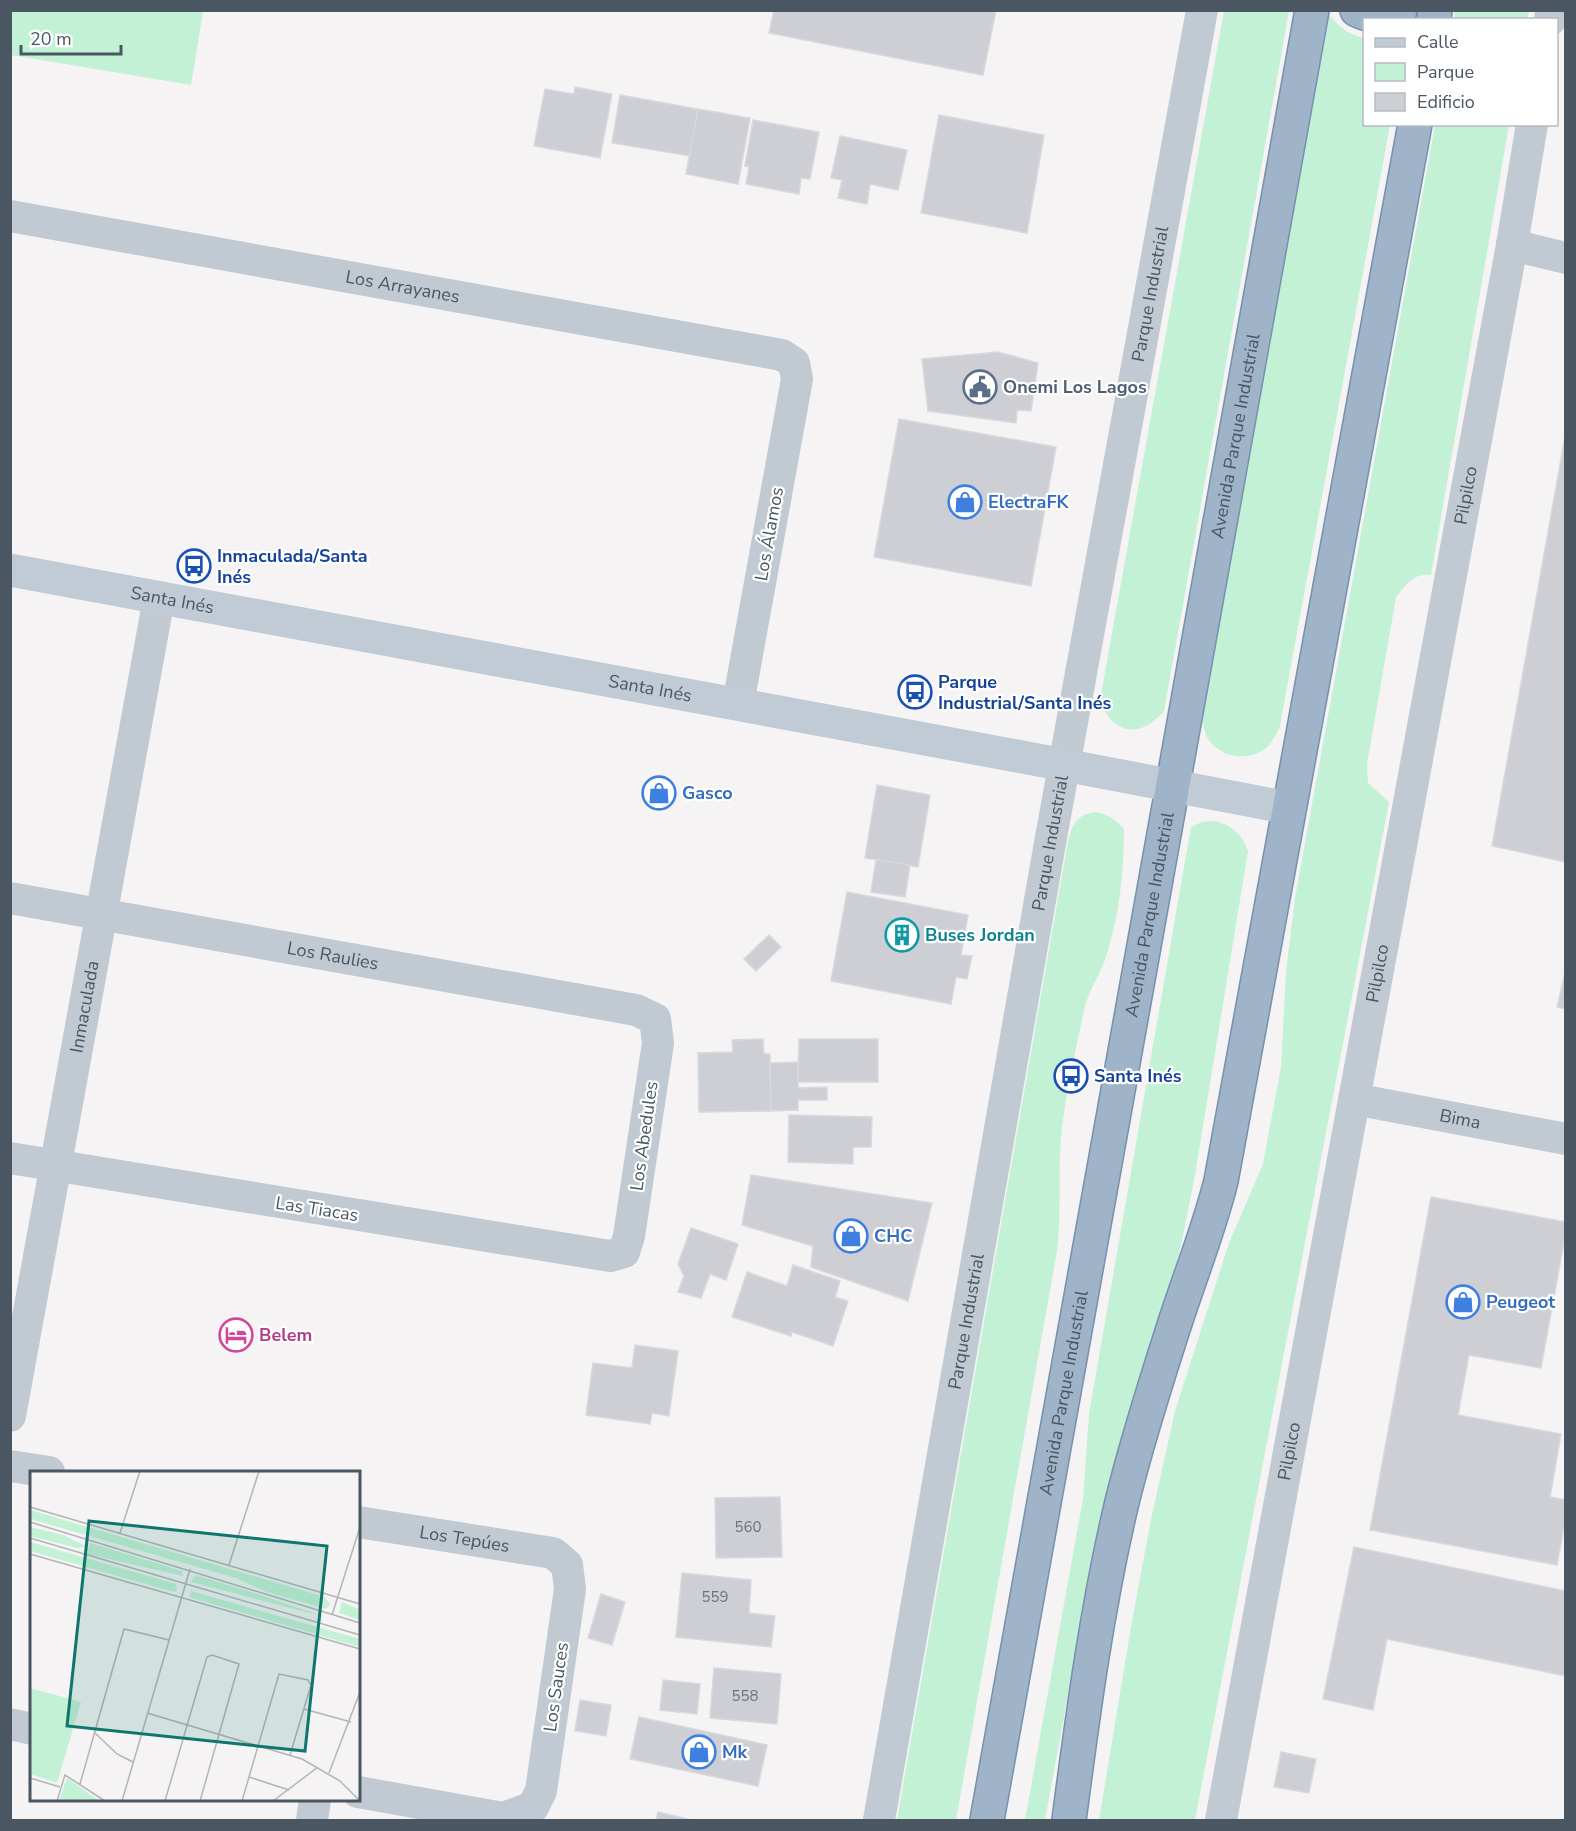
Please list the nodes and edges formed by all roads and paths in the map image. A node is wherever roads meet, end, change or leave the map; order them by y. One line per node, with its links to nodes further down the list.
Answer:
1 (1202, 10): 14 (street, Parque Industrial)
2 (1312, 10): 15 (highway, Avenida Parque Industrial)
3 (1357, 10): 4 (highway)
4 (1400, 10)
5 (1415, 126): 16 (highway)
6 (1532, 126): 8 (street, Pilpilco)
7 (10, 216): 10 (street, Los Arrayanes)
8 (1512, 245): 9 (street); 20 (street, Pilpilco)
9 (1566, 258)
10 (794, 363): 13 (street, Los Álamos)
11 (10, 570): 12 (main road, Santa Inés)
12 (159, 598): 13 (main road, Santa Inés); 18 (street, Inmaculada)
13 (738, 705): 14 (main road, Santa Inés)
14 (1064, 765): 15 (main road, Santa Inés); 36 (street, Parque Industrial)
15 (1174, 786): 16 (main road, Santa Inés); 32 (highway, Avenida Parque Industrial)
16 (1289, 808): 39 (highway)
17 (10, 898): 18 (street, Los Raulies)
18 (101, 915): 19 (street, Los Raulies); 23 (street, Inmaculada)
19 (655, 1020): 24 (street, Los Abedules)
20 (1354, 1099): 21 (street, Bima); 40 (street, Pilpilco)
21 (1566, 1139)
22 (10, 1158): 23 (street, Las Tiacas)
23 (56, 1166): 24 (street, Las Tiacas); 25 (street, Inmaculada)
24 (624, 1252)
25 (10, 1416)
26 (10, 1466): 27 (street)
27 (38, 1471)
28 (360, 1522): 29 (street, Los Tepúes)
29 (567, 1565): 33 (street, Los Sauces)
30 (10, 1724): 31 (street)
31 (30, 1728)
32 (1000, 1743): 37 (highway, Avenida Parque Industrial); 38 (highway)
33 (360, 1792)
34 (315, 1801): 35 (street)
35 (312, 1821)
36 (879, 1821)
37 (987, 1821)
38 (1004, 1821)
39 (1069, 1821)
40 (1221, 1821)

